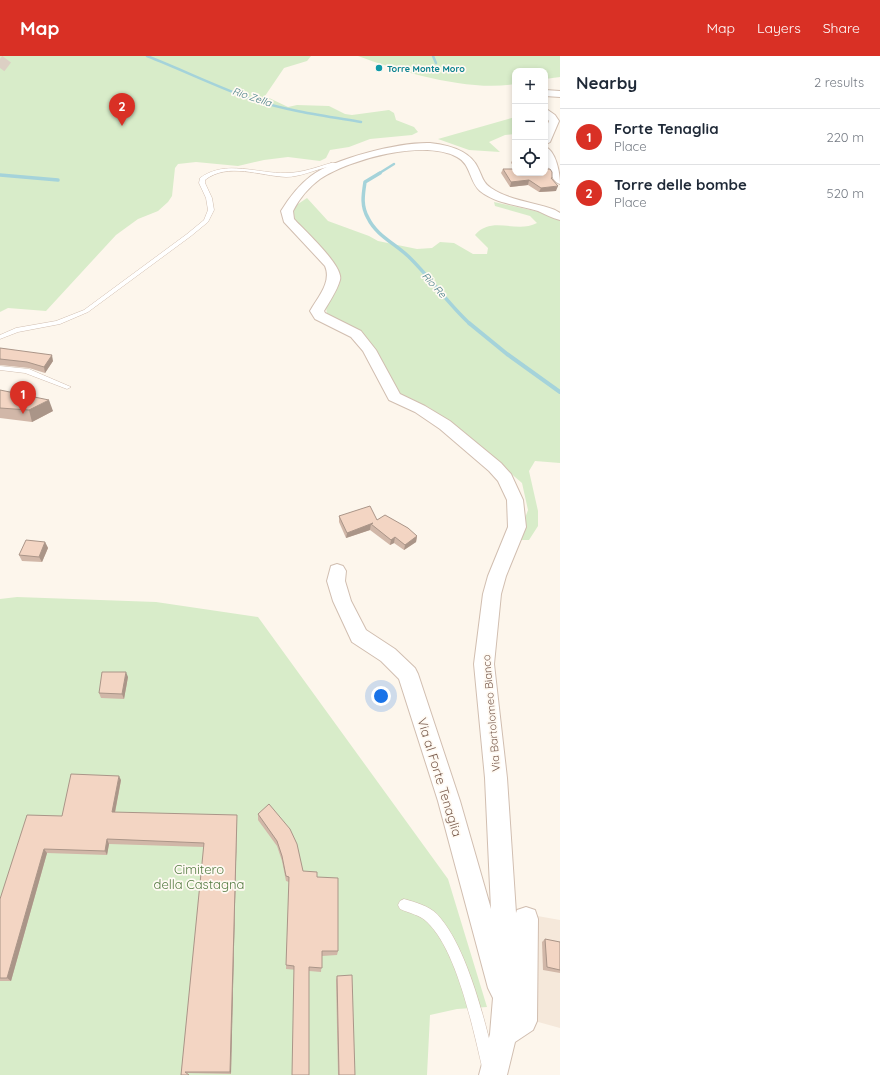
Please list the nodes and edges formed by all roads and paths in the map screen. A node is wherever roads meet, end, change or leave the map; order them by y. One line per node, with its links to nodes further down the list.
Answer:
1 (548, 93): 2 (street)
2 (560, 94)
3 (548, 114): 4 (street)
4 (548, 135)
5 (548, 156): 7 (street)
6 (343, 165): 8 (street, Via Bartolomeo Bianco); 9 (lane); 15 (street, Via Bartolomeo Bianco)
7 (560, 181)
8 (560, 217)
9 (0, 337)
10 (0, 368): 11 (lane)
11 (67, 387)
12 (337, 571): 15 (street, Via al Forte Tenaglia)
13 (404, 905): 16 (lane)
14 (526, 919): 15 (street)
15 (505, 1021): 16 (street)
16 (492, 1075)

